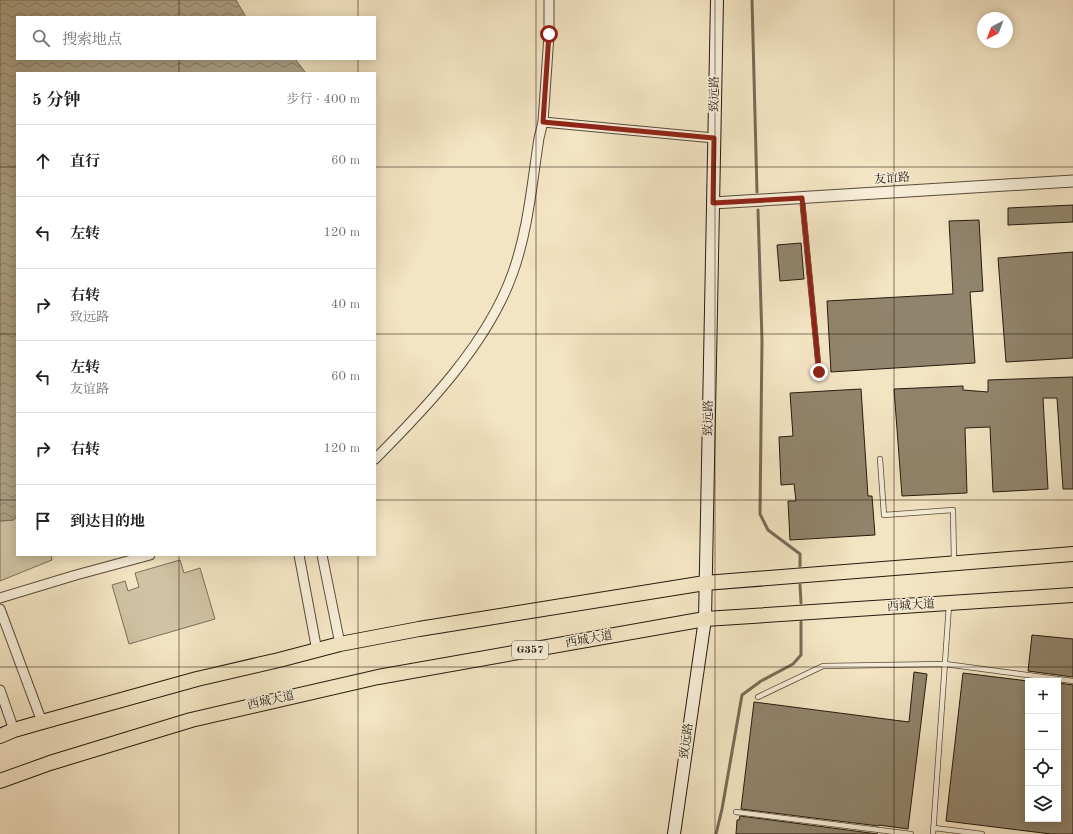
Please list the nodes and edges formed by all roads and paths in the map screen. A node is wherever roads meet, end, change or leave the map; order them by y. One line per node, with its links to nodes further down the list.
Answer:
1 (549, 0): 3 (street)
2 (717, 0): 4 (main road, 致远路)
3 (543, 122): 4 (street); 9 (street)
4 (714, 138): 7 (main road, 致远路)
5 (1073, 181): 6 (street, 友谊路)
6 (802, 198): 7 (street, 友谊路); 8 (lane)
7 (713, 203): 16 (main road, 致远路)
8 (819, 372)
9 (376, 458)
10 (880, 459): 15 (lane)
11 (1073, 554): 15 (highway)
12 (146, 556): 18 (street)
13 (299, 556): 23 (street)
14 (322, 556): 22 (street)
15 (954, 564): 16 (highway)
16 (705, 583): 21 (main road, 致远路); 22 (highway)
17 (1073, 595): 19 (highway, 西城大道 / G357)
18 (0, 598)
19 (949, 603): 21 (highway, 西城大道 / G357); 24 (lane)
20 (0, 609): 28 (street)
21 (705, 619): 31 (highway, 西城大道 / G357); 34 (main road, 致远路)
22 (340, 644): 23 (highway)
23 (318, 650): 28 (highway)
24 (944, 664): 25 (lane); 27 (lane); 33 (lane)
25 (1073, 681)
26 (0, 690): 29 (street)
27 (758, 697)
28 (42, 722): 29 (highway)
29 (14, 730): 30 (highway)
30 (0, 736)
31 (0, 781)
32 (736, 812): 35 (lane)
33 (934, 828): 36 (lane); 37 (lane)
34 (674, 834)
35 (911, 834)
36 (933, 834)
37 (982, 834)

